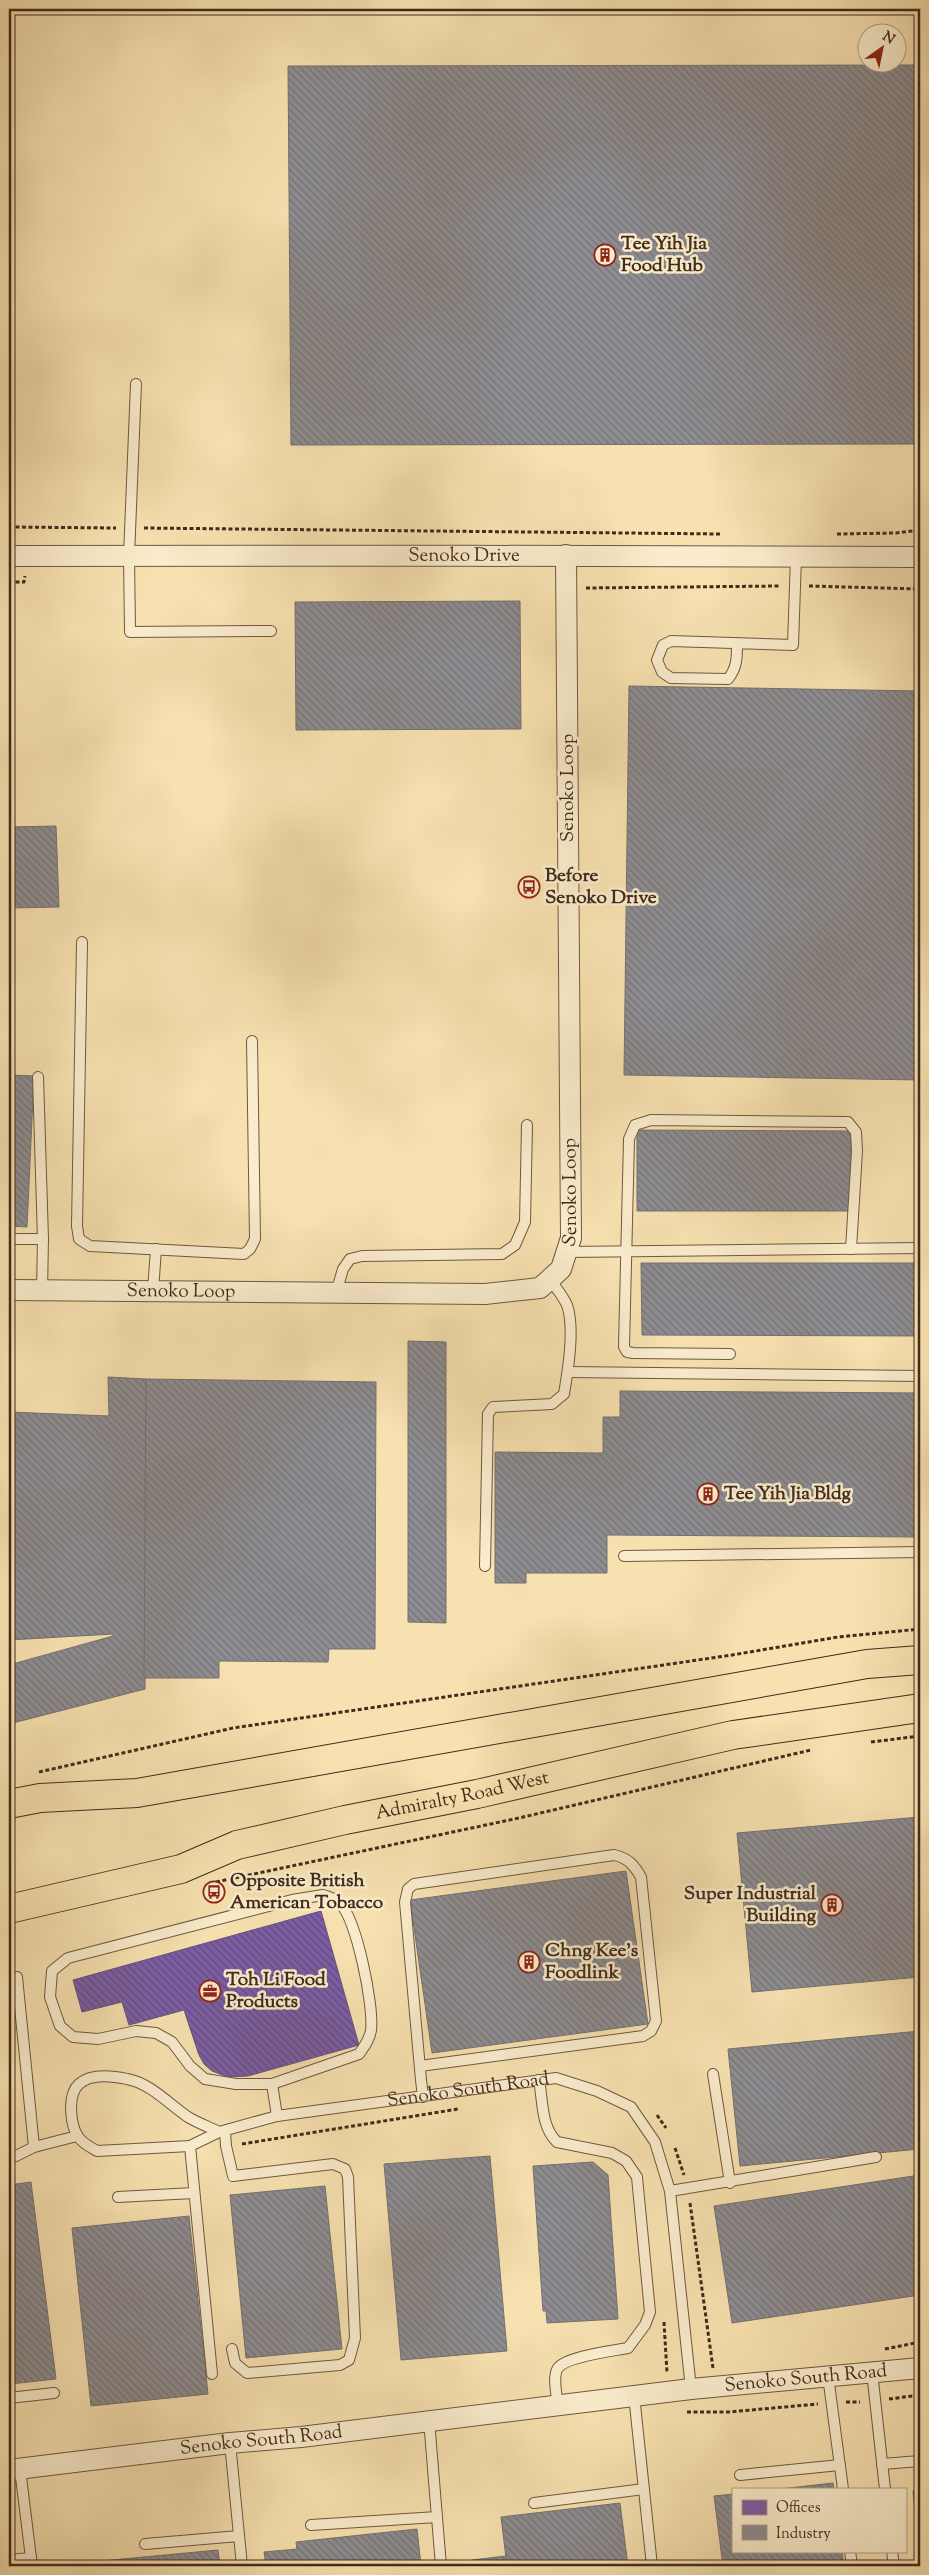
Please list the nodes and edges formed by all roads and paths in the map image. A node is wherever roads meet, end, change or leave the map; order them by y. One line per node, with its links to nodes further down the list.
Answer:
1 (136, 384): 3 (lane)
2 (9, 527): 3 (path)
3 (130, 528): 5 (path); 9 (lane)
4 (920, 530): 6 (path)
5 (725, 534)
6 (828, 534)
7 (566, 555): 9 (street, Senoko Drive); 10 (street, Senoko Drive); 13 (street, Senoko Loop)
8 (9, 556): 9 (street, Senoko Drive)
9 (129, 556): 15 (lane)
10 (796, 557): 11 (street, Senoko Drive); 12 (lane)
11 (920, 557)
12 (795, 586): 13 (path); 14 (path); 16 (lane)
13 (566, 588): 27 (street, Senoko Loop)
14 (920, 589)
15 (271, 631)
16 (737, 644): 16 (lane)
17 (82, 942): 24 (lane)
18 (252, 1042): 24 (lane)
19 (38, 1077): 22 (lane)
20 (527, 1125): 32 (lane)
21 (9, 1239): 22 (lane)
22 (43, 1239): 30 (lane)
23 (920, 1248): 25 (lane)
24 (156, 1249): 31 (lane)
25 (851, 1249): 26 (lane); 26 (lane)
26 (626, 1251): 27 (lane); 33 (lane)
27 (567, 1252): 28 (street, Senoko Loop)
28 (550, 1279): 32 (street, Senoko Loop); 34 (lane)
29 (9, 1290): 30 (street, Senoko Loop)
30 (42, 1291): 31 (street, Senoko Loop)
31 (153, 1291): 32 (street, Senoko Loop)
32 (336, 1293)
33 (730, 1354)
34 (568, 1372): 35 (lane); 38 (lane)
35 (920, 1376)
36 (920, 1552): 37 (lane)
37 (624, 1556)
38 (485, 1566)
39 (920, 1629): 45 (path)
40 (920, 1660): 46 (main road)
41 (920, 1708): 48 (main road, Admiralty Road West)
42 (920, 1736): 43 (path)
43 (865, 1742)
44 (819, 1748): 47 (path)
45 (37, 1773)
46 (9, 1804)
47 (210, 1883)
48 (9, 1909)
49 (16, 1977): 64 (lane)
50 (420, 2066): 50 (lane); 54 (lane)
51 (713, 2074): 67 (lane)
52 (540, 2080): 54 (lane, Senoko South Road); 69 (lane, Senoko South Road); 83 (lane)
53 (272, 2084): 53 (lane); 57 (lane)
54 (422, 2097): 57 (lane, Senoko South Road)
55 (465, 2107): 62 (path)
56 (651, 2108): 58 (path)
57 (277, 2116): 59 (lane, Senoko South Road)
58 (667, 2130)
59 (222, 2132): 60 (lane); 61 (lane, Senoko South Road); 62 (lane)
60 (77, 2136): 61 (lane, Senoko South Road); 64 (lane)
61 (190, 2146): 70 (lane)
62 (226, 2146): 73 (lane)
63 (674, 2146): 68 (path)
64 (34, 2147): 65 (lane)
65 (9, 2157)
66 (876, 2157): 67 (lane)
67 (730, 2183): 68 (lane)
68 (688, 2188): 69 (lane); 79 (path)
69 (670, 2191): 79 (lane, Senoko South Road)
70 (194, 2193): 71 (lane); 76 (lane)
71 (118, 2197)
72 (664, 2320): 78 (path)
73 (232, 2349)
74 (920, 2368): 75 (street, Senoko South Road)
75 (872, 2372): 77 (street, Senoko South Road); 87 (lane)
76 (212, 2374)
77 (828, 2376): 79 (street, Senoko South Road); 88 (lane)
78 (667, 2377)
79 (691, 2381): 81 (street, Senoko South Road)
80 (54, 2393): 82 (lane)
81 (634, 2395): 83 (street, Senoko South Road); 93 (lane)
82 (9, 2398)
83 (558, 2406): 84 (street, Senoko South Road)
84 (429, 2420): 85 (street, Senoko South Road); 95 (lane)
85 (230, 2443): 89 (street, Senoko South Road); 97 (lane)
86 (920, 2461): 87 (lane)
87 (882, 2464): 92 (lane)
88 (840, 2466): 90 (lane); 91 (lane)
89 (14, 2469): 102 (lane)
90 (740, 2476)
91 (843, 2488)
92 (885, 2488)
93 (644, 2489): 94 (lane); 105 (lane)
94 (534, 2504)
95 (437, 2517): 96 (lane); 104 (lane)
96 (311, 2525)
97 (239, 2536): 98 (lane); 103 (lane)
98 (144, 2544)
99 (850, 2552): 106 (lane)
100 (892, 2552): 107 (lane)
101 (9, 2560): 102 (lane)
102 (31, 2562)
103 (242, 2566)
104 (441, 2566)
105 (652, 2566)
106 (852, 2566)
107 (894, 2566)

